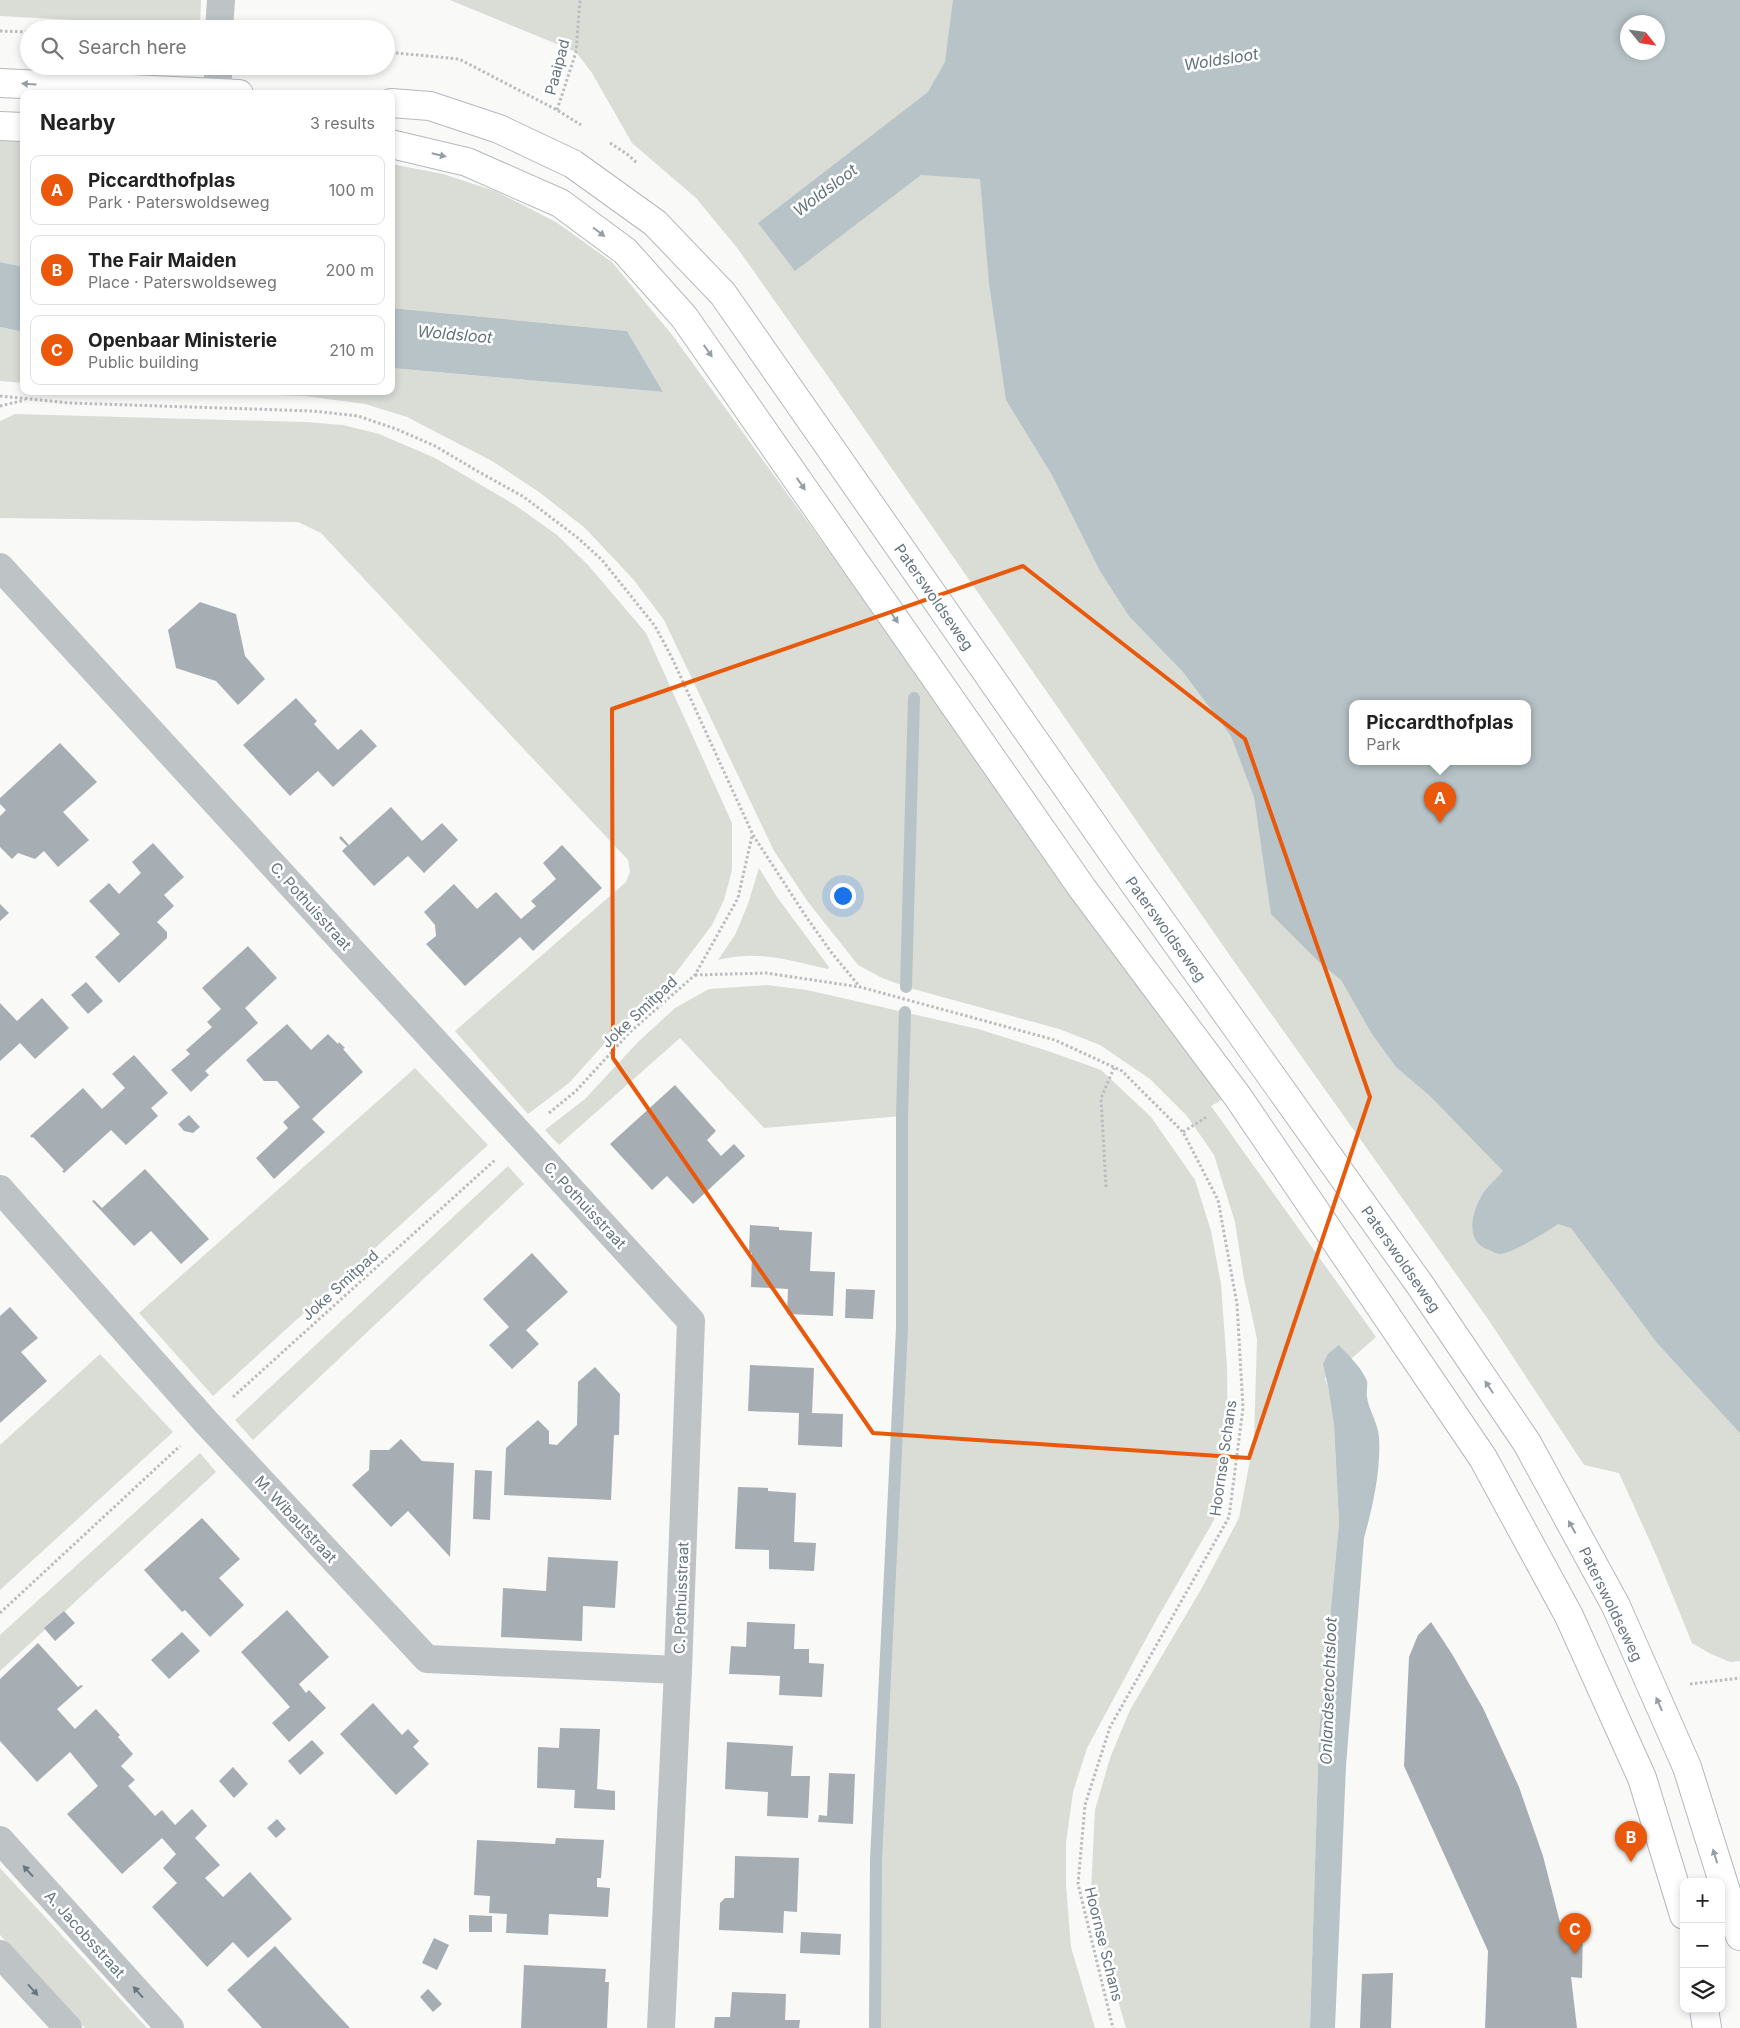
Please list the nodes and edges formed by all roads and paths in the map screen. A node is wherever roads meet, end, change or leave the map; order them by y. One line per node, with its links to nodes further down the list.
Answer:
1 (221, 0): 3 (street)
2 (580, 0): 9 (path, Paaipad)
3 (220, 20)
4 (0, 31): 5 (path)
5 (20, 32)
6 (0, 83): 7 (main road, one-way to 6)
7 (223, 87)
8 (395, 103): 31 (main road, Paterswoldseweg, one-way to 8)
9 (557, 110)
10 (0, 126): 11 (main road)
11 (20, 127)
12 (395, 145): 30 (main road, one-way to 30)
13 (0, 396): 14 (path)
14 (28, 399): 15 (path); 17 (path)
15 (0, 406)
16 (0, 567): 21 (street, C. Pothuisstraat)
17 (753, 835): 18 (path, Joke Smitpad); 19 (path)
18 (695, 975): 19 (path, Hoornse Schans); 21 (path, Joke Smitpad)
19 (860, 987): 20 (path, Hoornse Schans)
20 (1114, 1068): 22 (path); 37 (path, Hoornse Schans)
21 (521, 1136): 24 (path, Joke Smitpad); 26 (street, C. Pothuisstraat)
22 (1106, 1187)
23 (0, 1189): 24 (street, M. Wibautstraat)
24 (206, 1422): 25 (path, Joke Smitpad); 26 (street, M. Wibautstraat)
25 (0, 1613)
26 (678, 1670): 36 (street, C. Pothuisstraat)
27 (1740, 1678): 28 (path)
28 (1685, 1685)
29 (0, 1840): 35 (street, A. Jacobsstraat, one-way to 29)
30 (1680, 1902)
31 (1740, 1936)
32 (0, 1954): 34 (street, one-way to 34)
33 (1705, 2013): 38 (main road)
34 (68, 2028)
35 (170, 2028)
36 (660, 2028)
37 (1113, 2028)
38 (1707, 2028)

